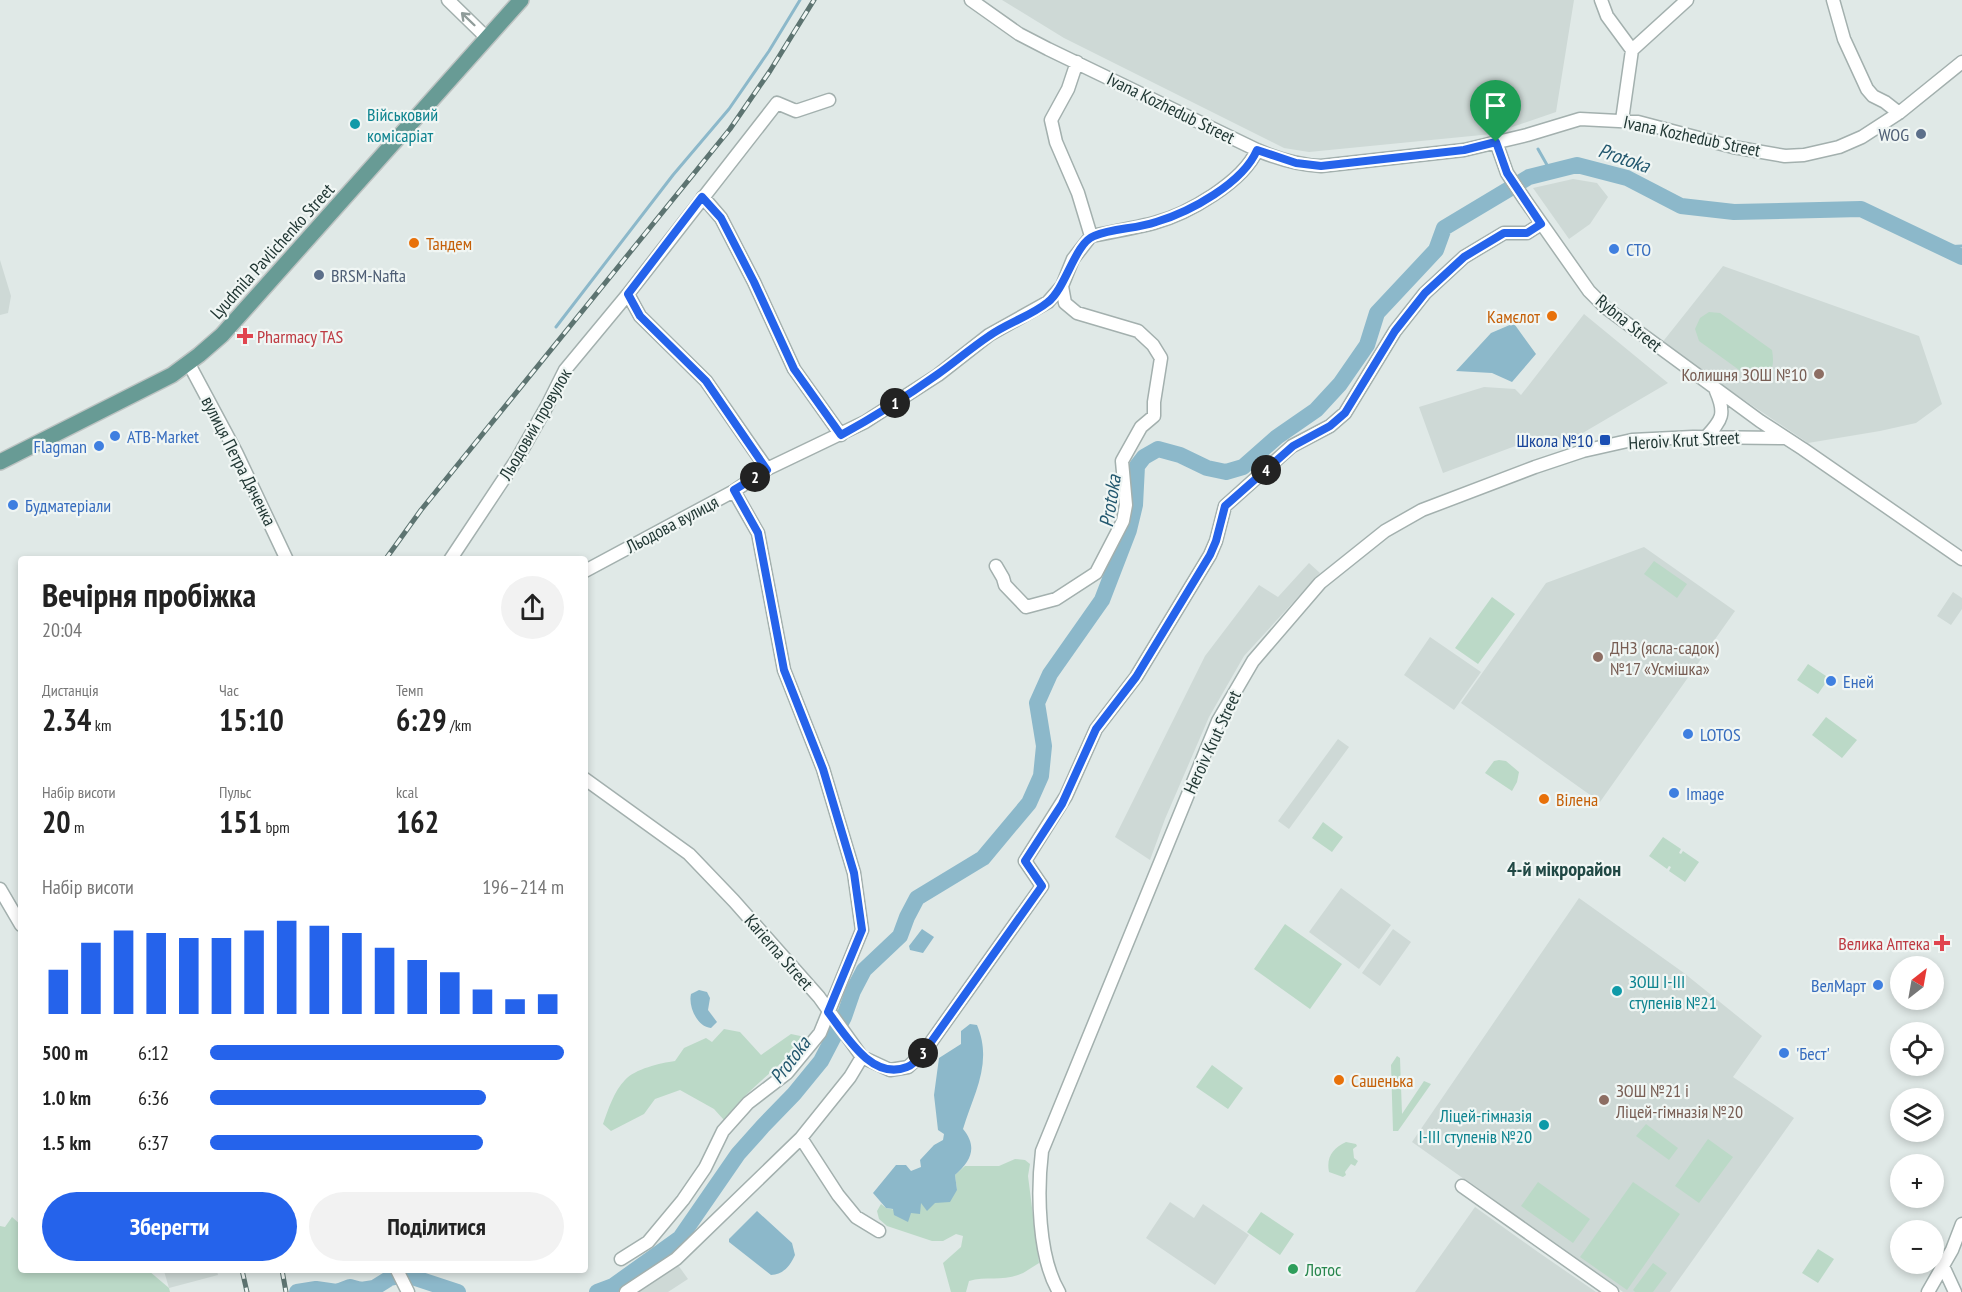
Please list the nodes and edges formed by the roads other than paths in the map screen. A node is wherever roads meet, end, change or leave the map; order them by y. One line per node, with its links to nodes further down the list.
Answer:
1 (448, 0): 7 (street, one-way to 1)
2 (521, 0): 7 (main road, Lyudmila Pavlichenko Street)
3 (971, 0): 9 (street, Ivana Kozhedub Street)
4 (1601, 0): 8 (street)
5 (1687, 0): 8 (street)
6 (1833, 0): 12 (street)
7 (487, 38): 21 (main road, Lyudmila Pavlichenko Street)
8 (1632, 50): 13 (street)
9 (1077, 62): 15 (street, Ivana Kozhedub Street); 18 (street)
10 (1962, 62): 12 (street, Ivana Kozhedub Street)
11 (829, 100): 16 (street, Льодовий провулок)
12 (1899, 113): 13 (street, Ivana Kozhedub Street)
13 (1622, 120): 14 (street, Ivana Kozhedub Street)
14 (1496, 142): 15 (street, Ivana Kozhedub Street); 17 (street, Rybna Street)
15 (1257, 150): 18 (street)
16 (702, 197): 20 (street, Льодовий провулок); 23 (street)
17 (1541, 224): 22 (street, Rybna Street); 38 (street)
18 (1091, 236): 19 (street, Льодова вулиця)
19 (1062, 286): 23 (street, Льодова вулиця); 32 (street)
20 (628, 294): 27 (street); 30 (street, Льодовий провулок)
21 (189, 364): 26 (main road, Lyudmila Pavlichenko Street); 29 (street, вулиця Петра Дяченка)
22 (1716, 391): 24 (street); 25 (street, Rybna Street)
23 (841, 435): 27 (street, Льодова вулиця)
24 (1706, 437): 25 (street, Heroiv Krut Street); 50 (street, Heroiv Krut Street)
25 (1785, 438): 31 (street, Rybna Street)
26 (0, 462)
27 (767, 470): 28 (street, Льодова вулиця)
28 (734, 490): 33 (street, Льодова вулиця); 37 (street)
29 (285, 556)
30 (453, 556)
31 (1962, 559)
32 (996, 566)
33 (588, 569)
34 (588, 781): 37 (street, Karierna Street)
35 (0, 889): 36 (street)
36 (18, 920)
37 (828, 1012): 38 (street, Karierna Street); 43 (street)
38 (862, 1057): 39 (street)
39 (801, 1138): 42 (street); 49 (street)
40 (1462, 1186): 51 (street)
41 (1962, 1224): 44 (street)
42 (879, 1232)
43 (621, 1259)
44 (1944, 1264)
45 (1944, 1268): 53 (street)
46 (398, 1273): 48 (street)
47 (1938, 1274): 52 (street)
48 (406, 1289)
49 (626, 1292)
50 (1059, 1292)
51 (1612, 1292)
52 (1928, 1292)
53 (1955, 1292)

